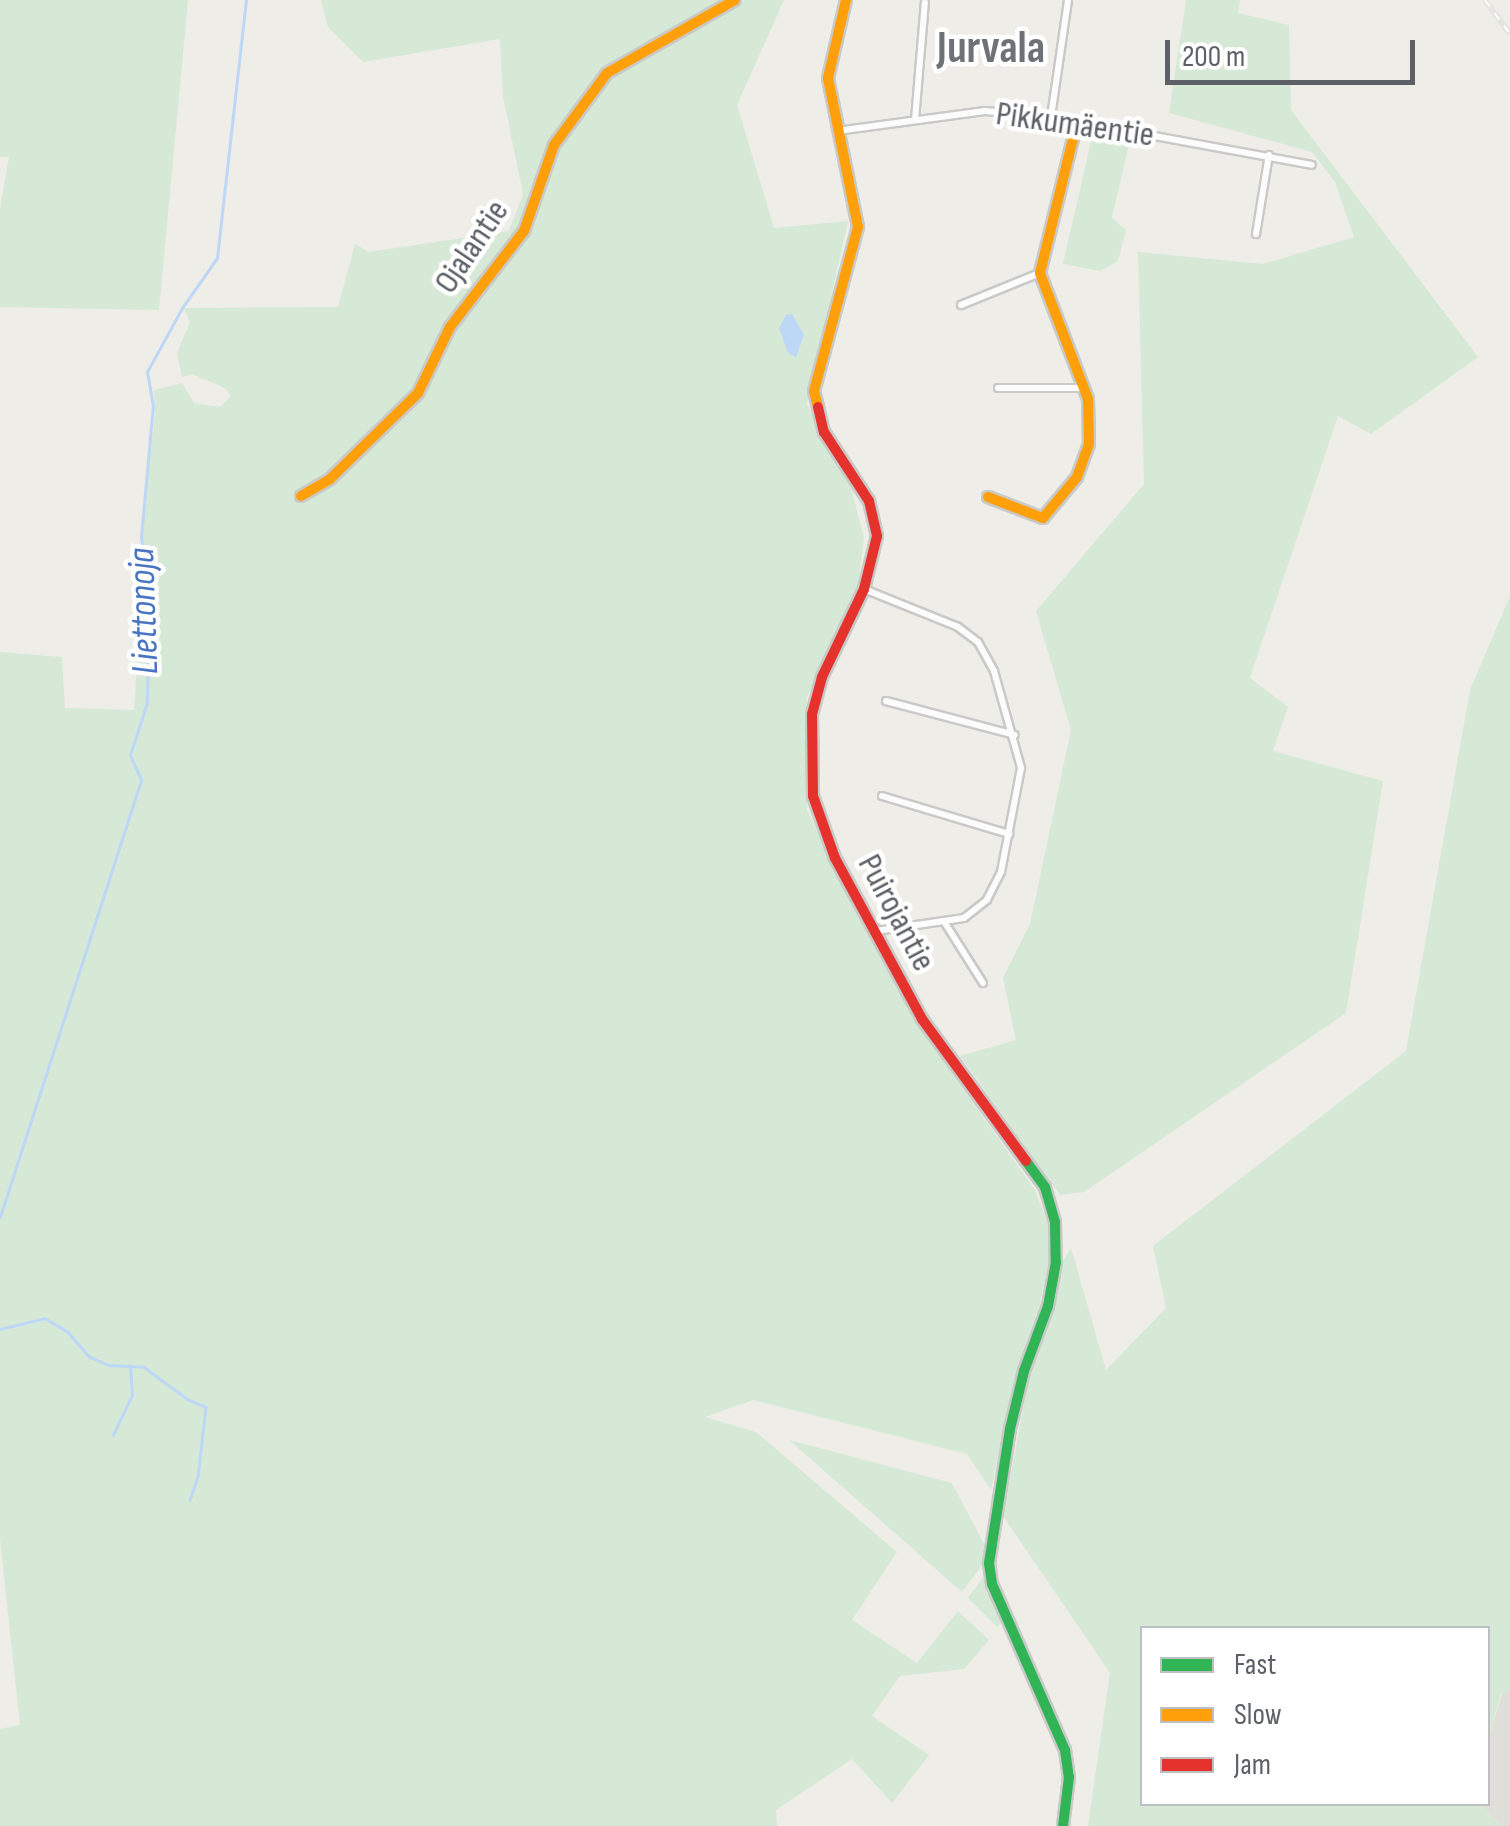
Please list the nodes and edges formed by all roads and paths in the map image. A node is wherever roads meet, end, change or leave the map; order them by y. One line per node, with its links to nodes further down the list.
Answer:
1 (736, 0): 16 (street, Ojalantie)
2 (846, 0): 8 (street, Puirojantie)
3 (1068, 0): 5 (street)
4 (925, 2): 6 (street)
5 (1052, 117): 6 (street, Pikkumäentie); 7 (street, Pikkumäentie)
6 (915, 120): 8 (street, Pikkumäentie)
7 (1076, 122): 9 (street, Pikkumäentie); 12 (street)
8 (836, 131): 18 (street, Puirojantie)
9 (1268, 155): 10 (street, Pikkumäentie); 11 (street)
10 (1312, 165)
11 (1256, 234)
12 (1040, 273): 13 (street); 15 (street)
13 (961, 305)
14 (998, 388): 15 (street)
15 (1085, 388): 17 (street)
16 (301, 496)
17 (988, 498)
18 (864, 589): 20 (street); 24 (street, Puirojantie)
19 (886, 701): 20 (street)
20 (1014, 735): 22 (street)
21 (882, 796): 22 (street)
22 (1009, 834): 23 (street)
23 (944, 923): 24 (street); 25 (street)
24 (874, 931): 26 (street, Puirojantie)
25 (982, 983)
26 (1062, 1826)

